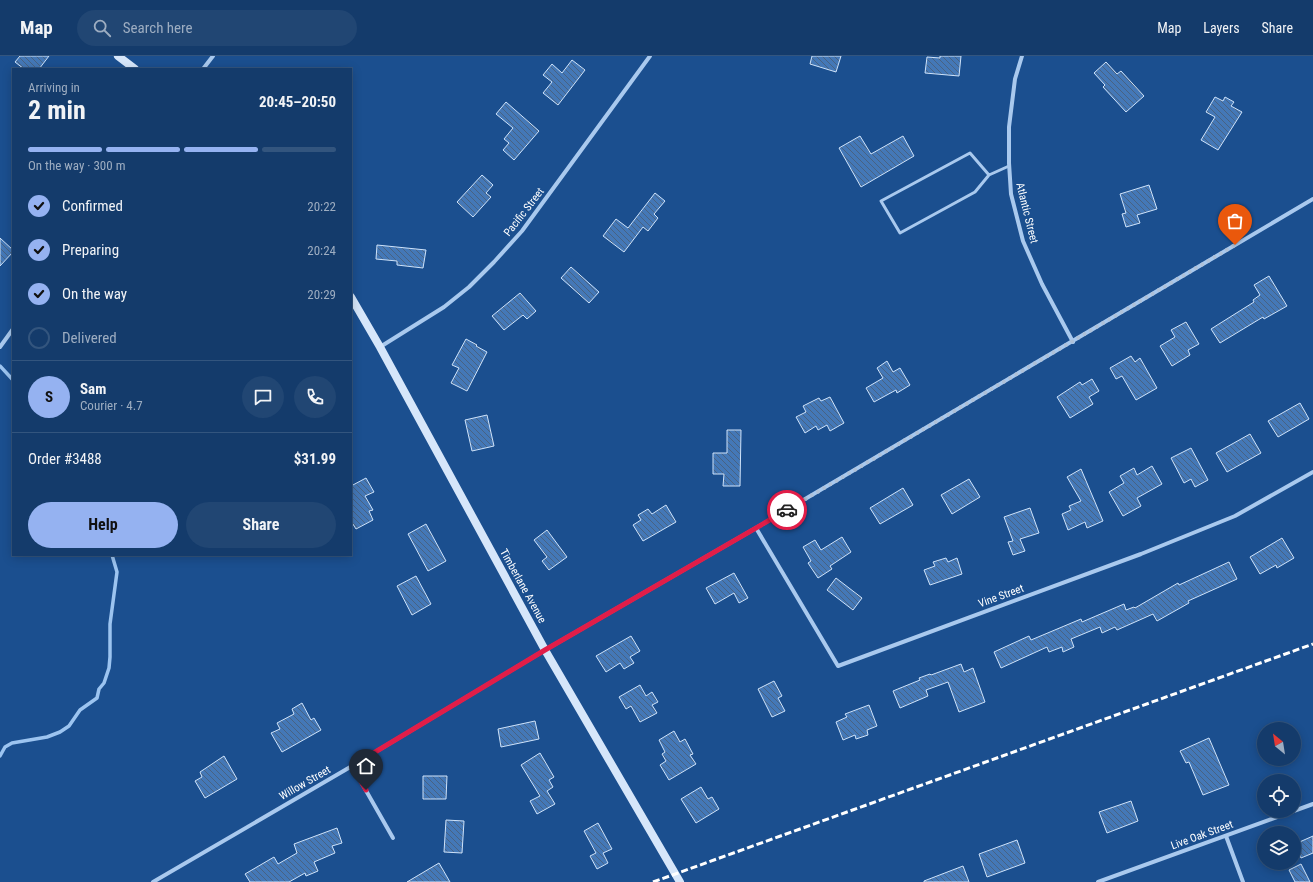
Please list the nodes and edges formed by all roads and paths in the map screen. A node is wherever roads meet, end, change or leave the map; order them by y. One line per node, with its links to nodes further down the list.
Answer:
1 (118, 56): 5 (street)
2 (213, 56): 6 (street)
3 (650, 56): 14 (street, Pacific Street)
4 (1022, 56): 7 (street, Atlantic Street)
5 (134, 68)
6 (204, 68)
7 (1009, 166): 8 (lane); 12 (street, Atlantic Street)
8 (989, 175): 8 (lane)
9 (1313, 199): 12 (street, Willow Street)
10 (352, 299): 14 (street, Timberlane Avenue)
11 (12, 330): 13 (street)
12 (1073, 342): 16 (street, Willow Street)
13 (0, 347)
14 (380, 347): 17 (street, Timberlane Avenue)
15 (1313, 472): 16 (street, Vine Street)
16 (756, 528): 17 (street, Willow Street)
17 (545, 650): 18 (street, Willow Street); 23 (street, Timberlane Avenue)
18 (352, 766): 21 (street); 22 (street, Willow Street)
19 (1313, 804): 20 (street, Live Oak Street)
20 (1226, 836): 24 (street, Live Oak Street); 25 (street)
21 (393, 838)
22 (153, 882)
23 (680, 882)
24 (1098, 882)
25 (1243, 882)

